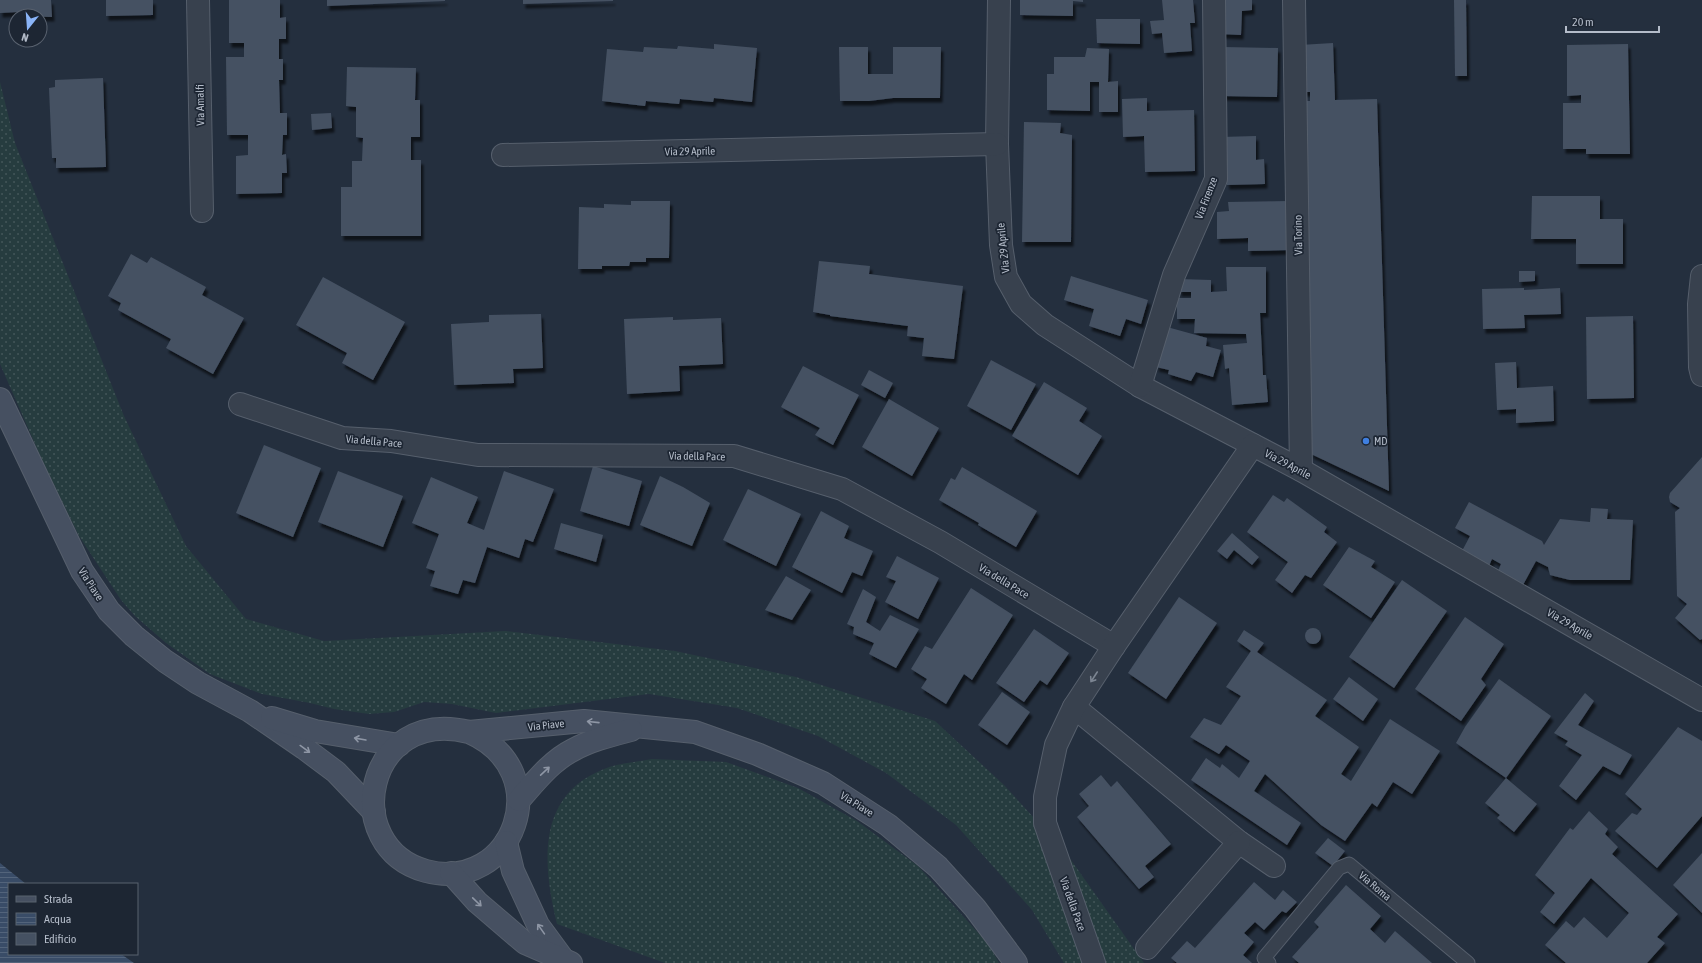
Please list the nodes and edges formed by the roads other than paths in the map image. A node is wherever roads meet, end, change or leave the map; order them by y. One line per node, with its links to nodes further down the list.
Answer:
1 (198, 0): 7 (street, Via Amalfi)
2 (999, 0): 5 (street, Via 29 Aprile)
3 (1214, 0): 10 (street, Via Firenze)
4 (1294, 0): 14 (street, Via Torino)
5 (997, 144): 6 (street, Via 29 Aprile); 10 (street, Via 29 Aprile)
6 (503, 155)
7 (202, 211)
8 (1702, 276): 9 (street)
9 (1702, 375)
10 (1140, 386): 13 (street, Via 29 Aprile)
11 (0, 399): 18 (street, Via Piave)
12 (240, 404): 15 (street, Via della Pace)
13 (1253, 445): 14 (street, Via 29 Aprile); 15 (street, Via della Pace)
14 (1301, 470): 16 (street, Via 29 Aprile)
15 (1114, 646): 17 (street, Via della Pace, one-way to 17)
16 (1702, 700)
17 (1074, 707): 25 (street); 31 (street, Via della Pace)
18 (250, 711): 21 (street, Via Piave, one-way to 18); 23 (street, Via Piave, one-way to 23)
19 (646, 727): 20 (street, Via Piave, one-way to 20); 22 (street, Via Piave, one-way to 19); 30 (street, Via Piave)
20 (470, 732): 21 (street); 22 (street)
21 (399, 745): 23 (street)
22 (519, 800): 24 (street)
23 (374, 812): 27 (street)
24 (506, 842): 27 (street); 29 (street, one-way to 24)
25 (1239, 842): 26 (street); 28 (street)
26 (1274, 866)
27 (450, 873): 29 (street, one-way to 29)
28 (1147, 948)
29 (568, 962)
30 (1016, 963)
31 (1094, 963)
32 (1269, 963): 33 (lane, Via Roma)
33 (1468, 963)

